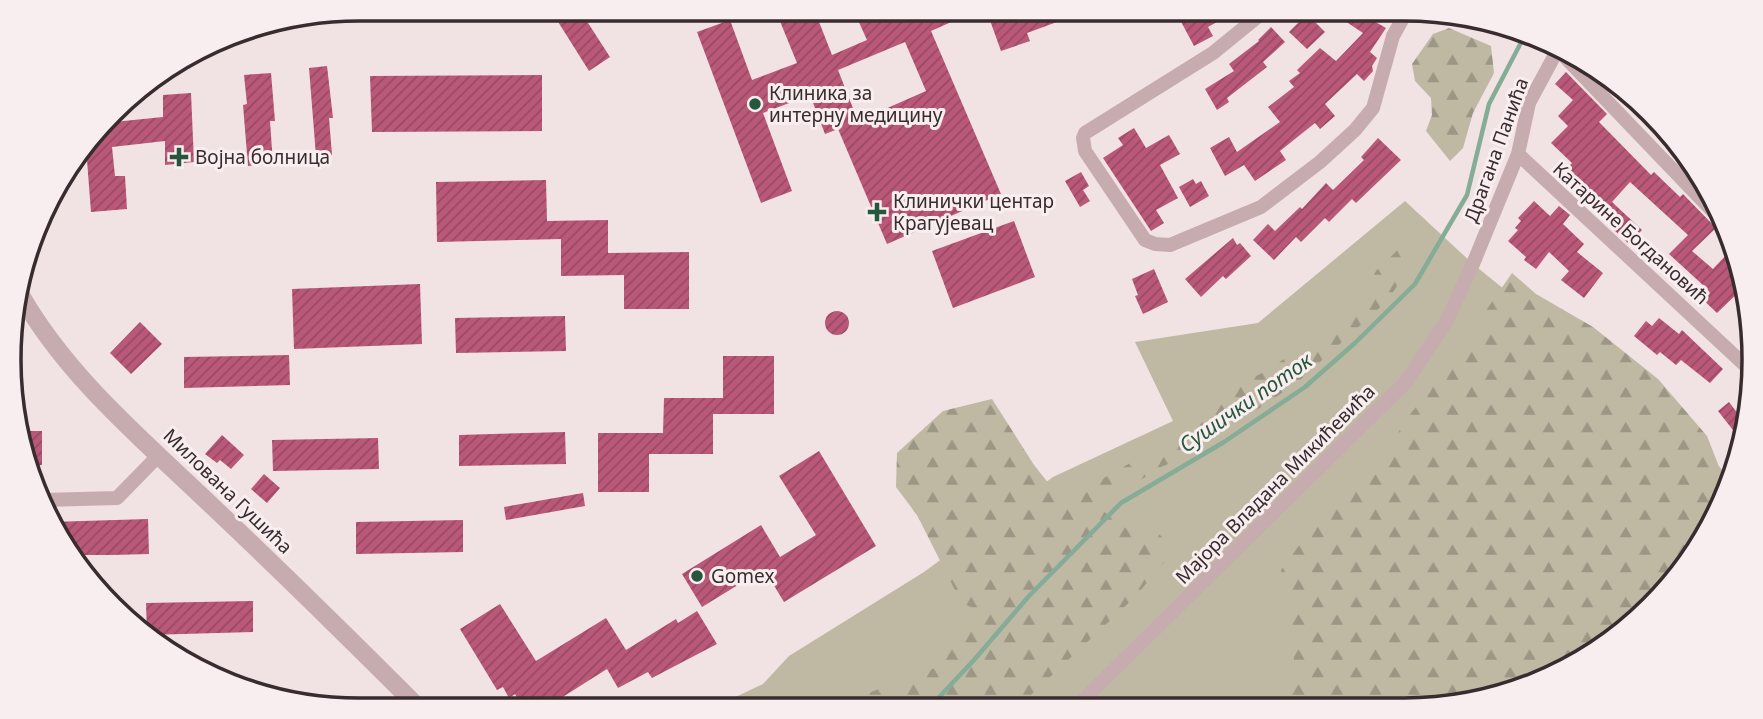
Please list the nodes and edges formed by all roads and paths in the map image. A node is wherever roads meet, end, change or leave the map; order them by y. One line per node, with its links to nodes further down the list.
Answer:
1 (1252, 21): 2 (street)
2 (1401, 21)
3 (1554, 57): 5 (street, Драгана Панића)
4 (1574, 67): 6 (street)
5 (1518, 154): 7 (street, Драгана Панића); 9 (street, Катарине Богдановић)
6 (1702, 200)
7 (1473, 264): 13 (street, Мајора Владана Микићевића)
8 (26, 304): 10 (street, Милована Гушића)
9 (1742, 362)
10 (159, 455): 11 (street); 12 (street, Милована Гушића)
11 (52, 500)
12 (409, 698)
13 (1085, 698)

